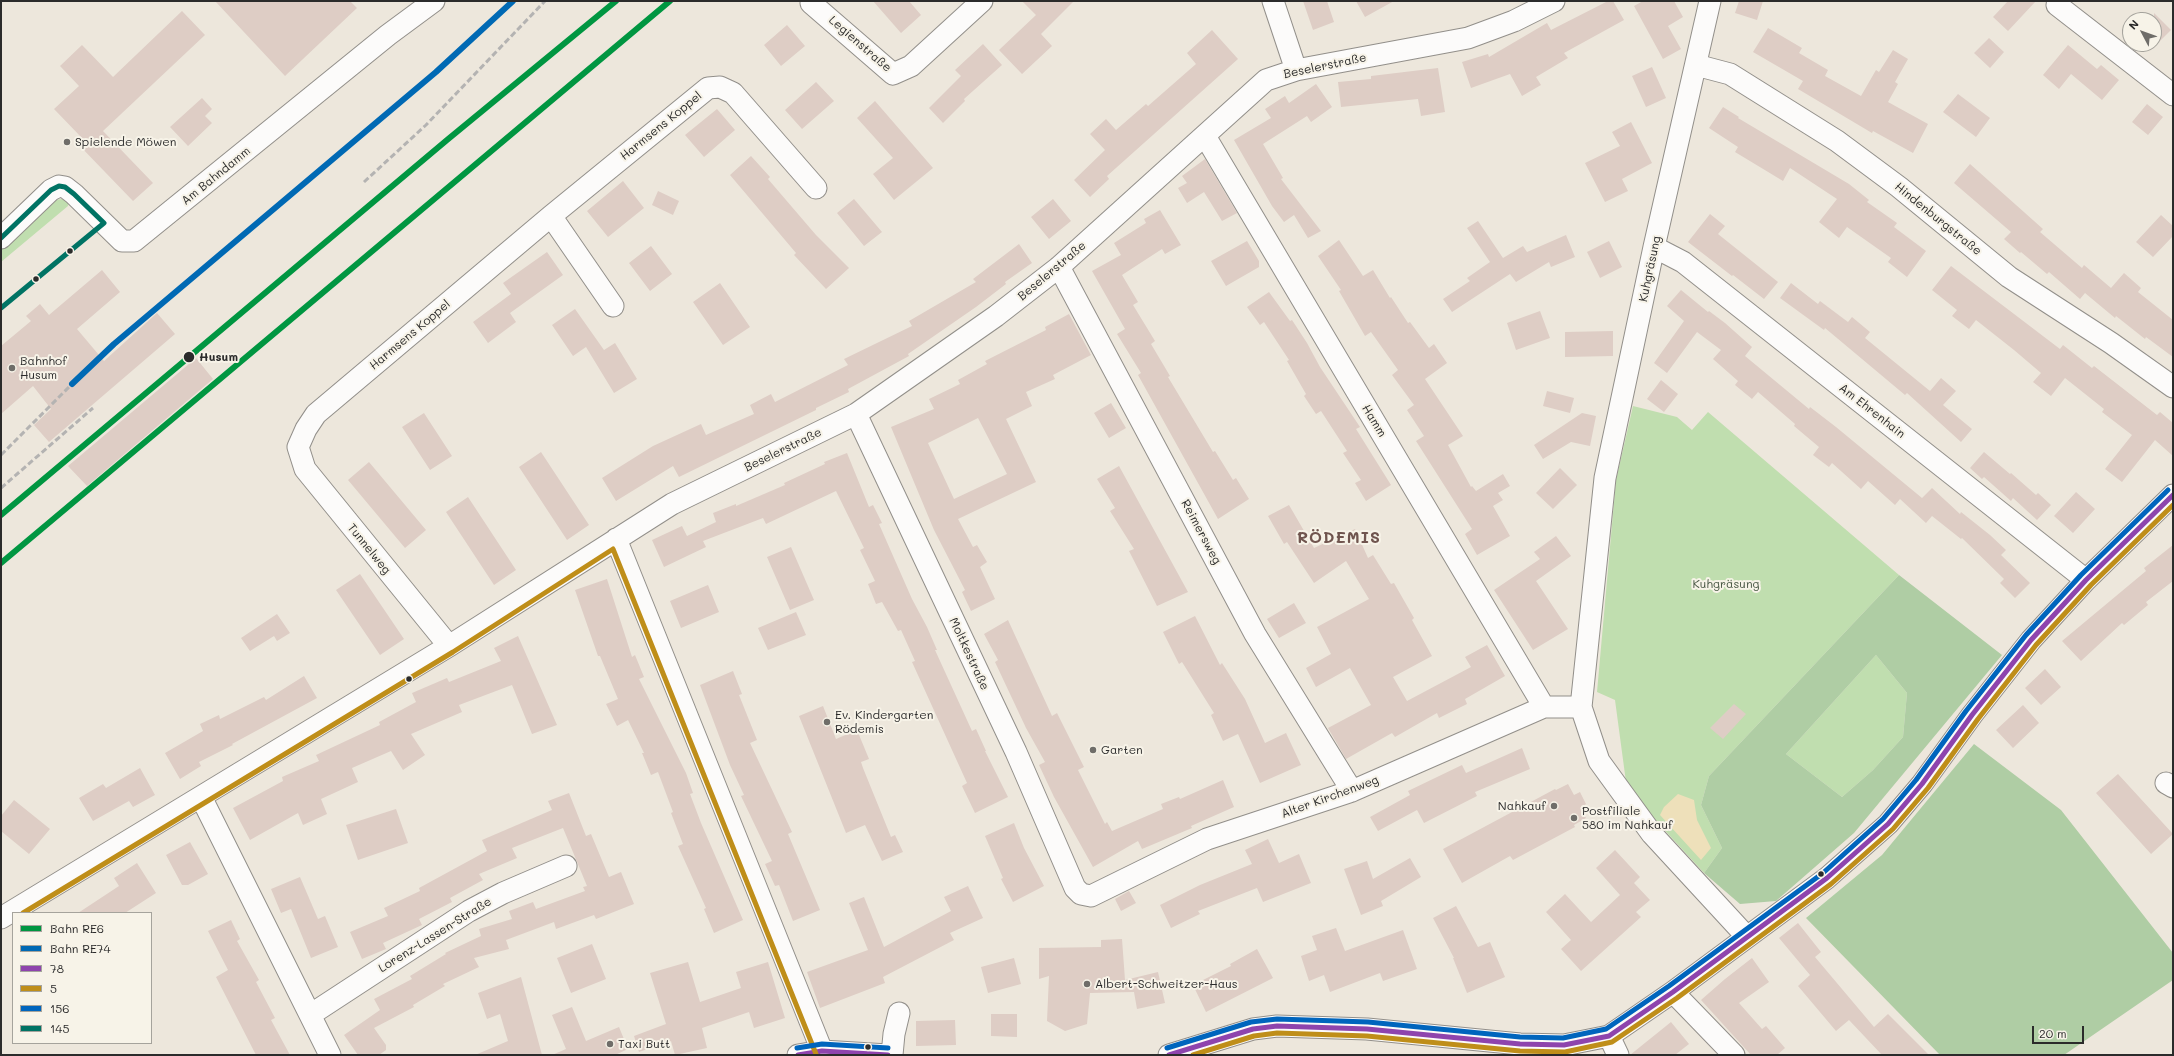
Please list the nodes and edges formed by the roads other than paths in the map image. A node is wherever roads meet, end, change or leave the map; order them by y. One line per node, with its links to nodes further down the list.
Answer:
1 (434, 1): 14 (street, Am Bahndamm)
2 (982, 1): 6 (street, Legienstraße)
3 (1274, 1): 9 (street)
4 (1554, 1): 9 (street, Beselerstraße)
5 (1710, 1): 8 (street, Kuhgräsung)
6 (812, 3)
7 (2057, 5): 10 (street)
8 (1696, 65): 15 (street, Kuhgräsung); 18 (street, Hindenburgstraße)
9 (1296, 70): 11 (street, Beselerstraße)
10 (2173, 95)
11 (1205, 136): 16 (street, Beselerstraße); 25 (street, Hamm)
12 (816, 188): 13 (street, Harmsens Koppel)
13 (551, 216): 17 (street); 20 (street, Harmsens Koppel)
14 (1, 238)
15 (1654, 247): 23 (street, Am Ehrenhain); 26 (street, Kuhgräsung)
16 (1059, 267): 19 (street, Beselerstraße); 27 (street, Reimersweg)
17 (613, 306)
18 (2173, 387)
19 (856, 414): 22 (street, Beselerstraße); 30 (street, Moltkestraße)
20 (298, 447): 24 (street, Tunnelweg)
21 (2173, 495): 23 (street)
22 (616, 538): 24 (street, Beselerstraße); 38 (street)
23 (2086, 580): 32 (street)
24 (449, 646): 28 (street, Beselerstraße)
25 (1544, 707): 26 (street, Alter Kirchenweg); 27 (street, Alter Kirchenweg)
26 (1581, 707): 32 (street, Kuhgräsung)
27 (1352, 791): 30 (street, Alter Kirchenweg)
28 (201, 797): 31 (street, Beselerstraße); 35 (street)
29 (566, 866): 35 (street, Lorenz-Lassen-Straße)
30 (1081, 894)
31 (1, 918)
32 (1747, 937): 33 (street)
33 (1673, 992): 36 (street); 44 (street)
34 (899, 1013): 41 (street)
35 (310, 1015): 39 (street)
36 (1609, 1036): 37 (street); 43 (street)
37 (1519, 1049): 42 (street)
38 (808, 1054): 40 (street)
39 (330, 1055)
40 (888, 1055)
41 (892, 1055)
42 (1170, 1055)
43 (1618, 1055)
44 (1734, 1055)

